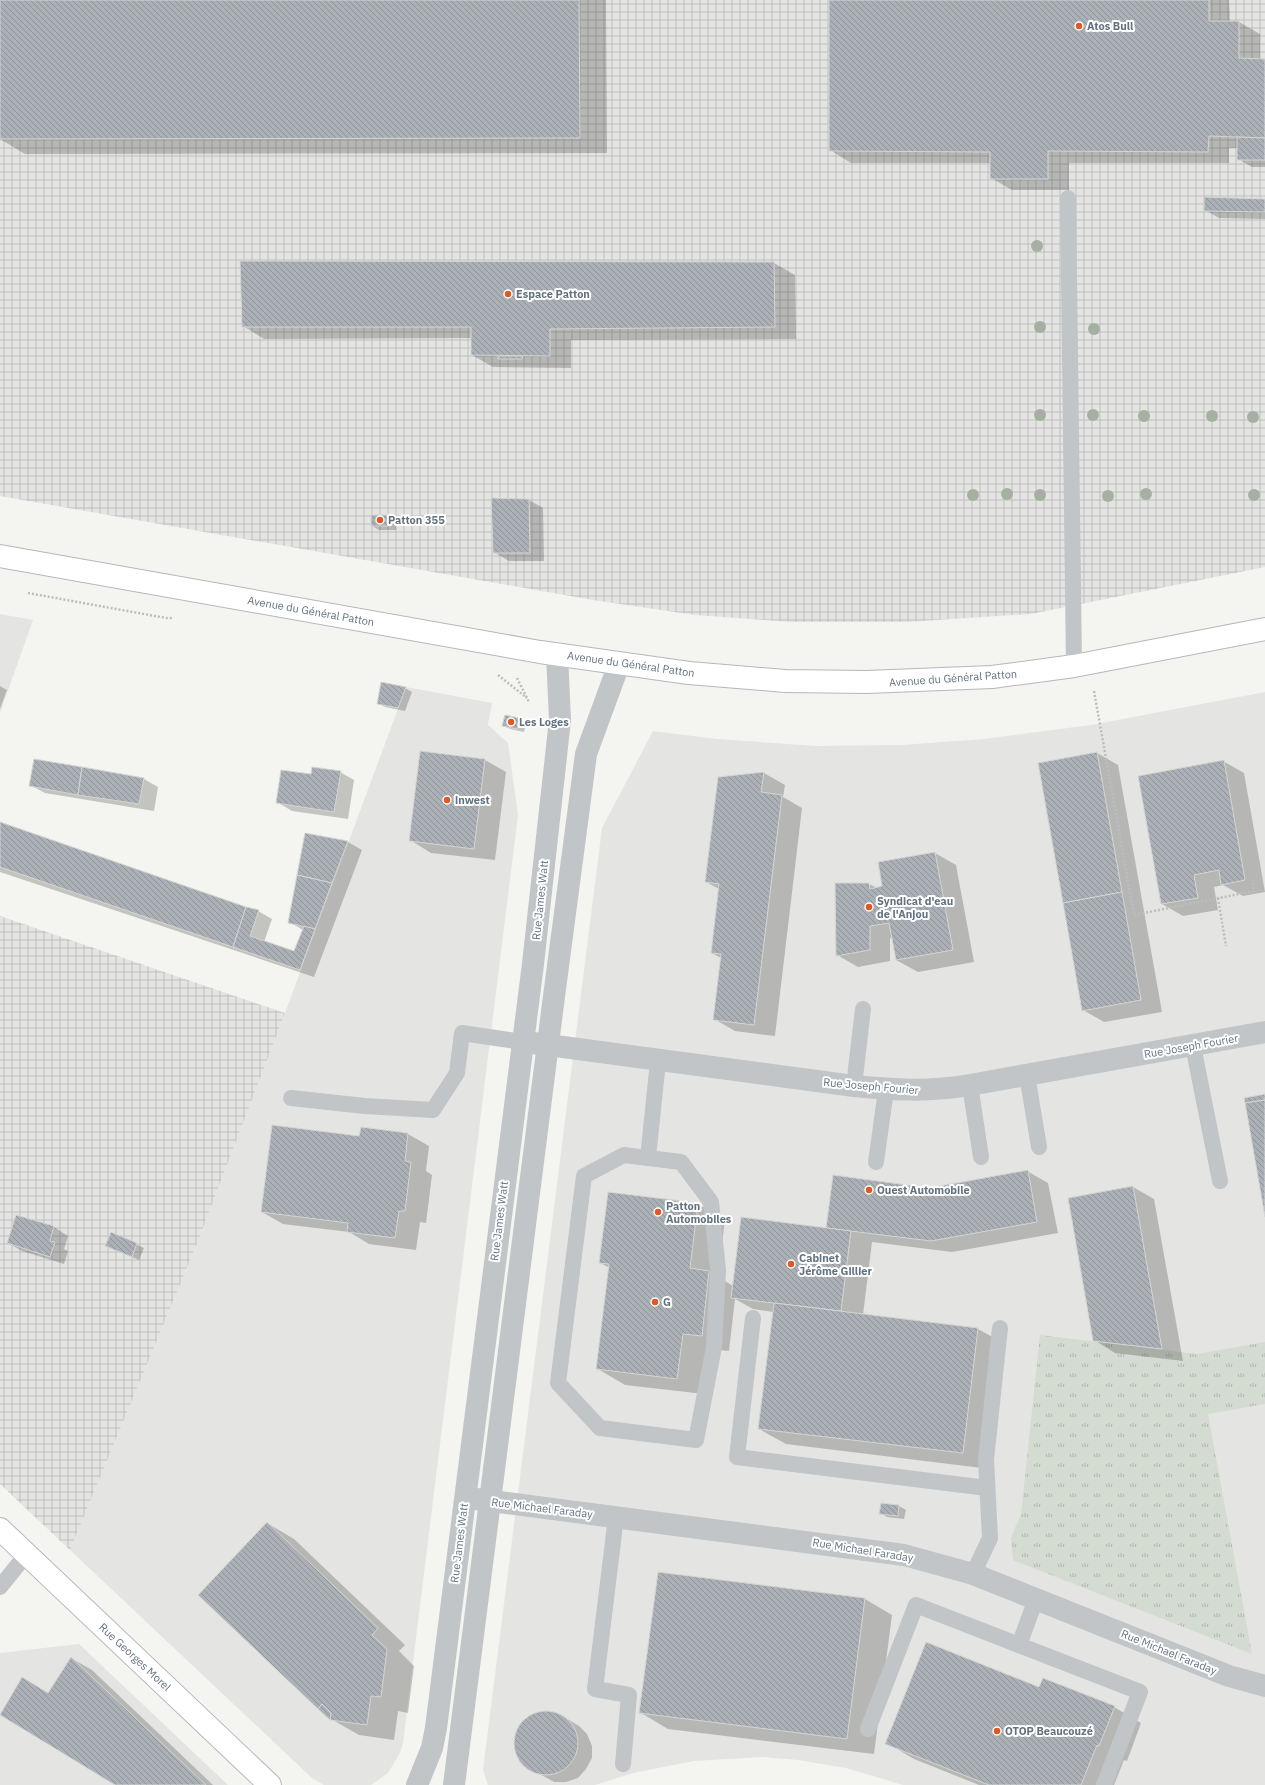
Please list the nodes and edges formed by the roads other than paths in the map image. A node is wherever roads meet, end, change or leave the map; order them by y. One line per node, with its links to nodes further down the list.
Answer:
1 (1068, 198): 6 (lane)
2 (0, 556): 4 (street, Avenue du Général Patton)
3 (1265, 629): 6 (street, Avenue du Général Patton)
4 (557, 654): 5 (street, Avenue du Général Patton); 9 (street, Rue James Watt)
5 (619, 664): 6 (street, Avenue du Général Patton); 10 (street)
6 (1074, 666)
7 (863, 1009): 15 (lane)
8 (1265, 1032): 11 (street, Rue Joseph Fourier)
9 (522, 1042): 10 (street, Rue Joseph Fourier); 17 (lane); 26 (street, Rue James Watt)
10 (548, 1045): 12 (street, Rue Joseph Fourier); 27 (street)
11 (1193, 1046): 13 (street, Rue Joseph Fourier); 22 (lane)
12 (658, 1060): 15 (street, Rue Joseph Fourier); 20 (lane)
13 (1027, 1075): 14 (street, Rue Joseph Fourier); 18 (lane)
14 (970, 1085): 16 (street, Rue Joseph Fourier); 19 (lane)
15 (854, 1086): 16 (street, Rue Joseph Fourier)
16 (886, 1090): 21 (lane)
17 (290, 1098)
18 (1039, 1147)
19 (981, 1156)
20 (648, 1158): 20 (lane)
21 (876, 1162)
22 (1220, 1181)
23 (753, 1318): 25 (lane)
24 (1000, 1328): 25 (lane)
25 (987, 1488): 31 (lane)
26 (465, 1497): 27 (street, Rue Michael Faraday); 39 (street, Rue James Watt)
27 (491, 1501): 28 (street, Rue Michael Faraday); 40 (street)
28 (616, 1516): 31 (street, Rue Michael Faraday); 37 (lane)
29 (0, 1529): 30 (street, Rue Georges Morel)
30 (26, 1555): 32 (lane); 38 (street, Rue Georges Morel)
31 (973, 1574): 33 (street, Rue Michael Faraday)
32 (0, 1587)
33 (1036, 1599): 34 (lane); 35 (street, Rue Michael Faraday)
34 (1019, 1645): 36 (lane); 41 (lane)
35 (1265, 1686)
36 (868, 1729)
37 (623, 1764)
38 (270, 1785)
39 (417, 1785)
40 (454, 1785)
41 (1104, 1785)

